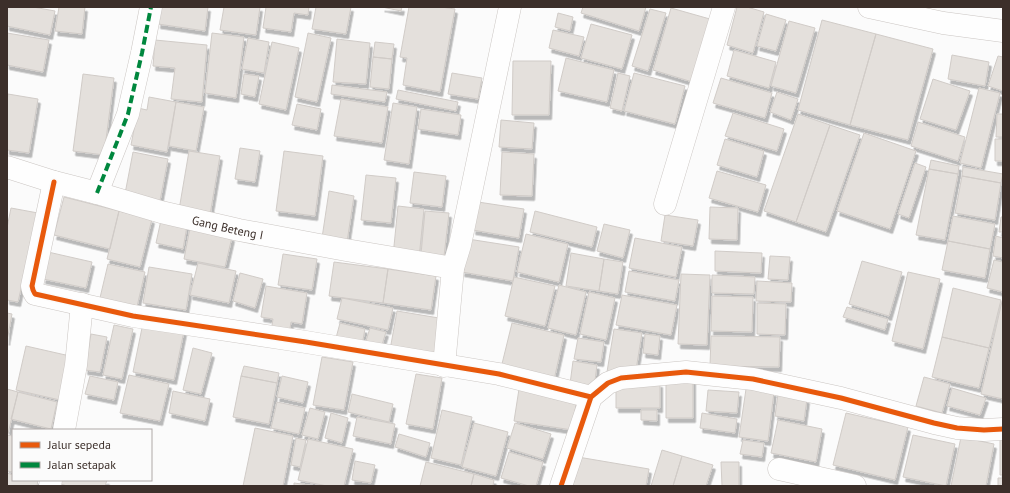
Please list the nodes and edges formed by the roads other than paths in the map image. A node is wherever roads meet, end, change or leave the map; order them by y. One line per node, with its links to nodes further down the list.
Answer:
1 (151, 7): 8 (street)
2 (510, 7): 10 (street)
3 (724, 7): 9 (street)
4 (869, 7): 5 (street)
5 (1003, 31)
6 (7, 167): 7 (street, Gang Beteng I)
7 (54, 182): 8 (street, Gang Beteng I); 11 (street)
8 (98, 193): 10 (street, Gang Beteng I)
9 (665, 204)
10 (453, 268): 12 (street)
11 (82, 304): 12 (street); 14 (street)
12 (444, 366): 13 (street)
13 (591, 397): 15 (street); 17 (street)
14 (64, 429)
15 (1003, 429)
16 (779, 469): 18 (street)
17 (561, 486)
18 (856, 486)

